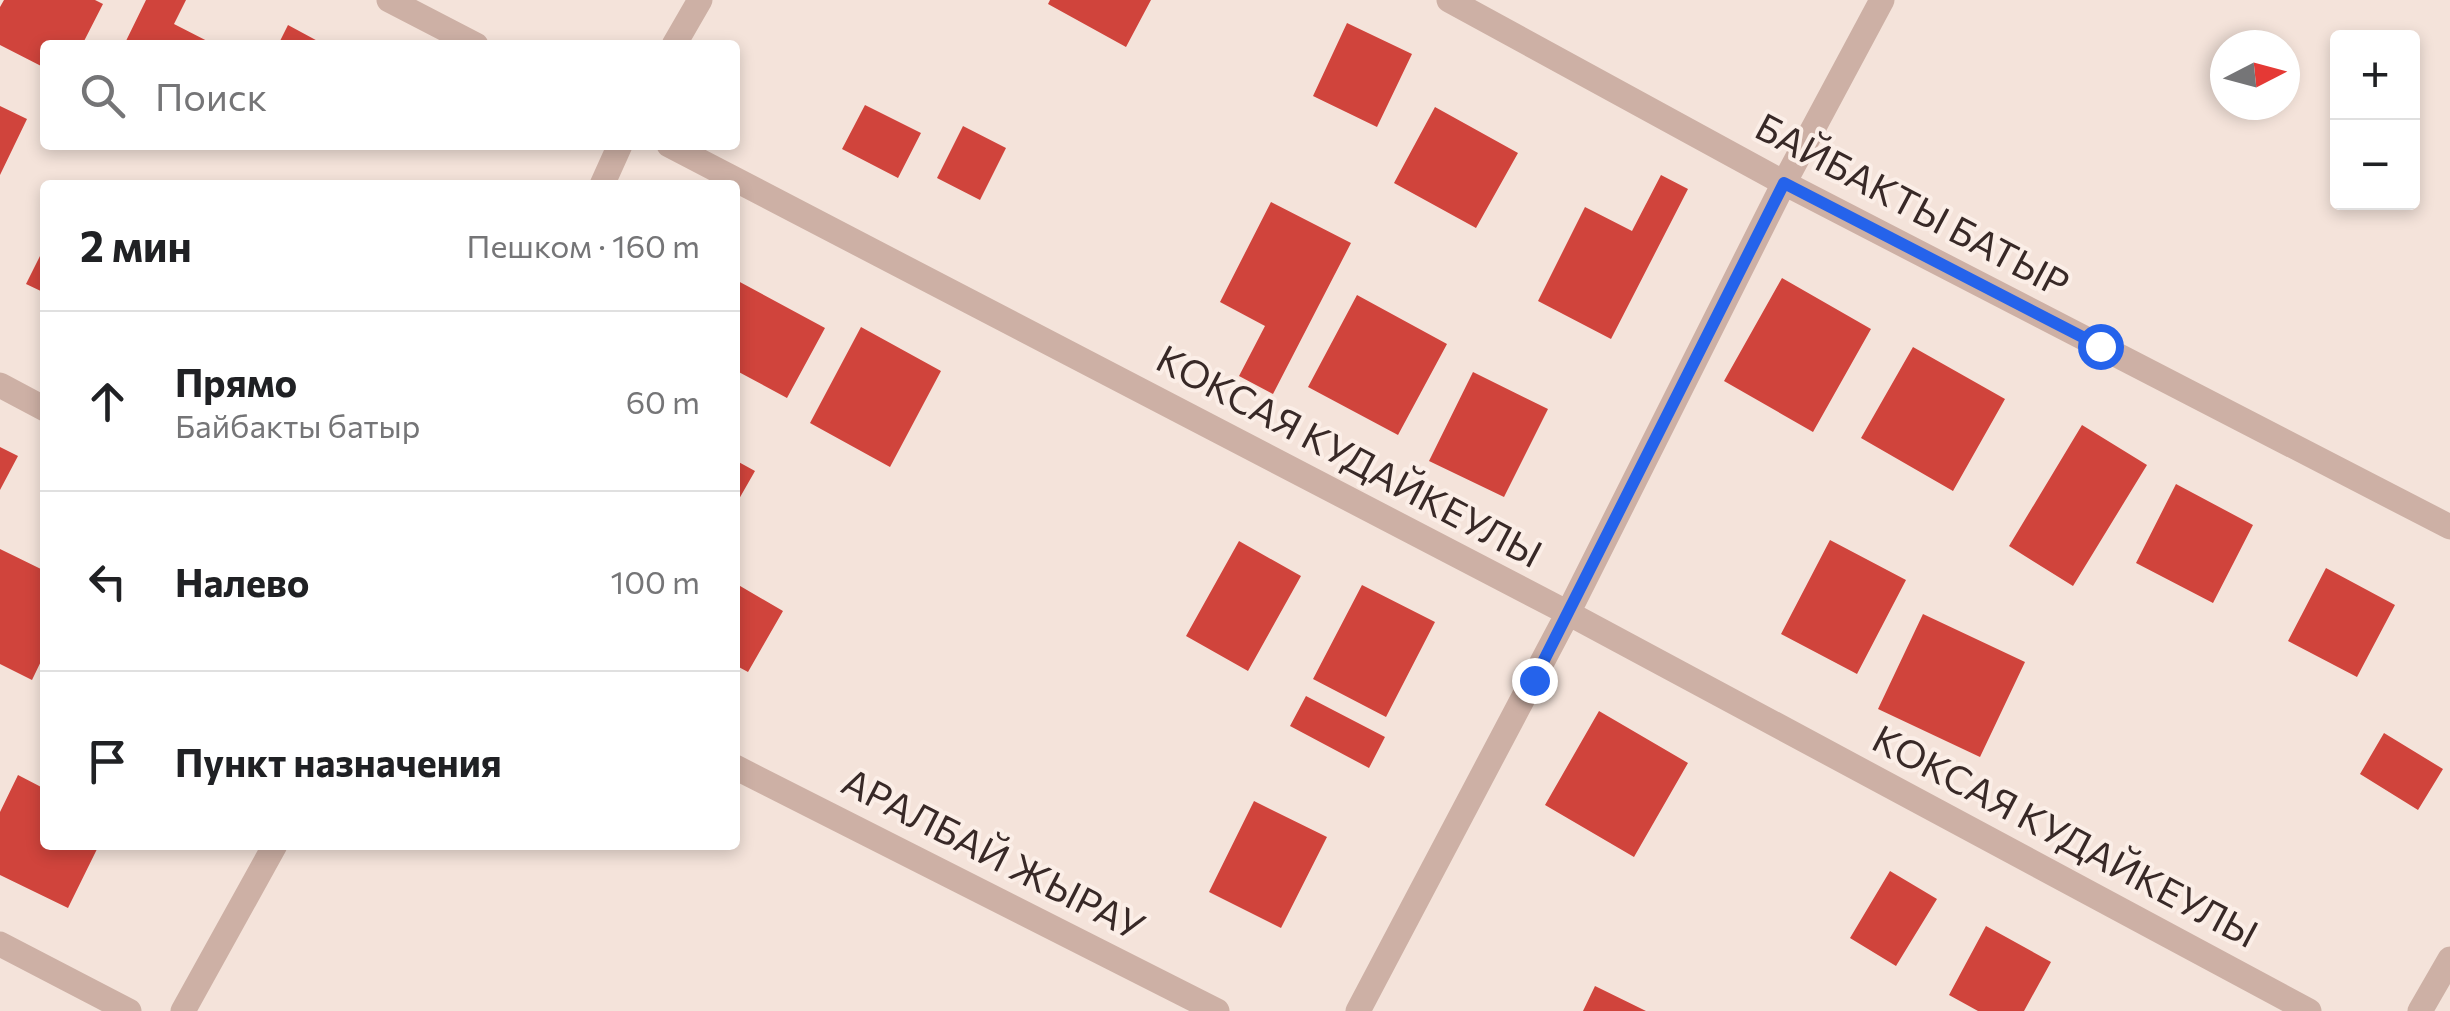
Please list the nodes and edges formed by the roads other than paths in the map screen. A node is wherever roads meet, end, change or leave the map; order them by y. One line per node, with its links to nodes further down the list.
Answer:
1 (389, 0): 5 (street)
2 (700, 0): 6 (street)
3 (1449, 0): 12 (street, БАЙБАКТЫ БАТЫР)
4 (1882, 0): 12 (street)
5 (466, 40)
6 (677, 40)
7 (618, 150): 9 (street)
8 (679, 150): 10 (street, КОКСАЯ КУДАЙКЕУЛЫ)
9 (604, 180)
10 (736, 180)
11 (740, 182): 16 (street, КОКСАЯ КУДАЙКЕУЛЫ)
12 (1784, 183): 15 (street, БАЙБАКТЫ БАТЫР); 16 (street)
13 (0, 385): 14 (street)
14 (40, 406)
15 (2450, 527)
16 (1568, 613): 24 (street); 25 (street, КОКСАЯ КУДАЙКЕУЛЫ)
17 (740, 769): 23 (street, АРАЛБАЙ ЖЫРАУ)
18 (272, 850): 22 (street)
19 (0, 944): 21 (street)
20 (2450, 959): 26 (street)
21 (128, 1011)
22 (182, 1011)
23 (1217, 1011)
24 (1358, 1011)
25 (2310, 1011)
26 (2420, 1011)

